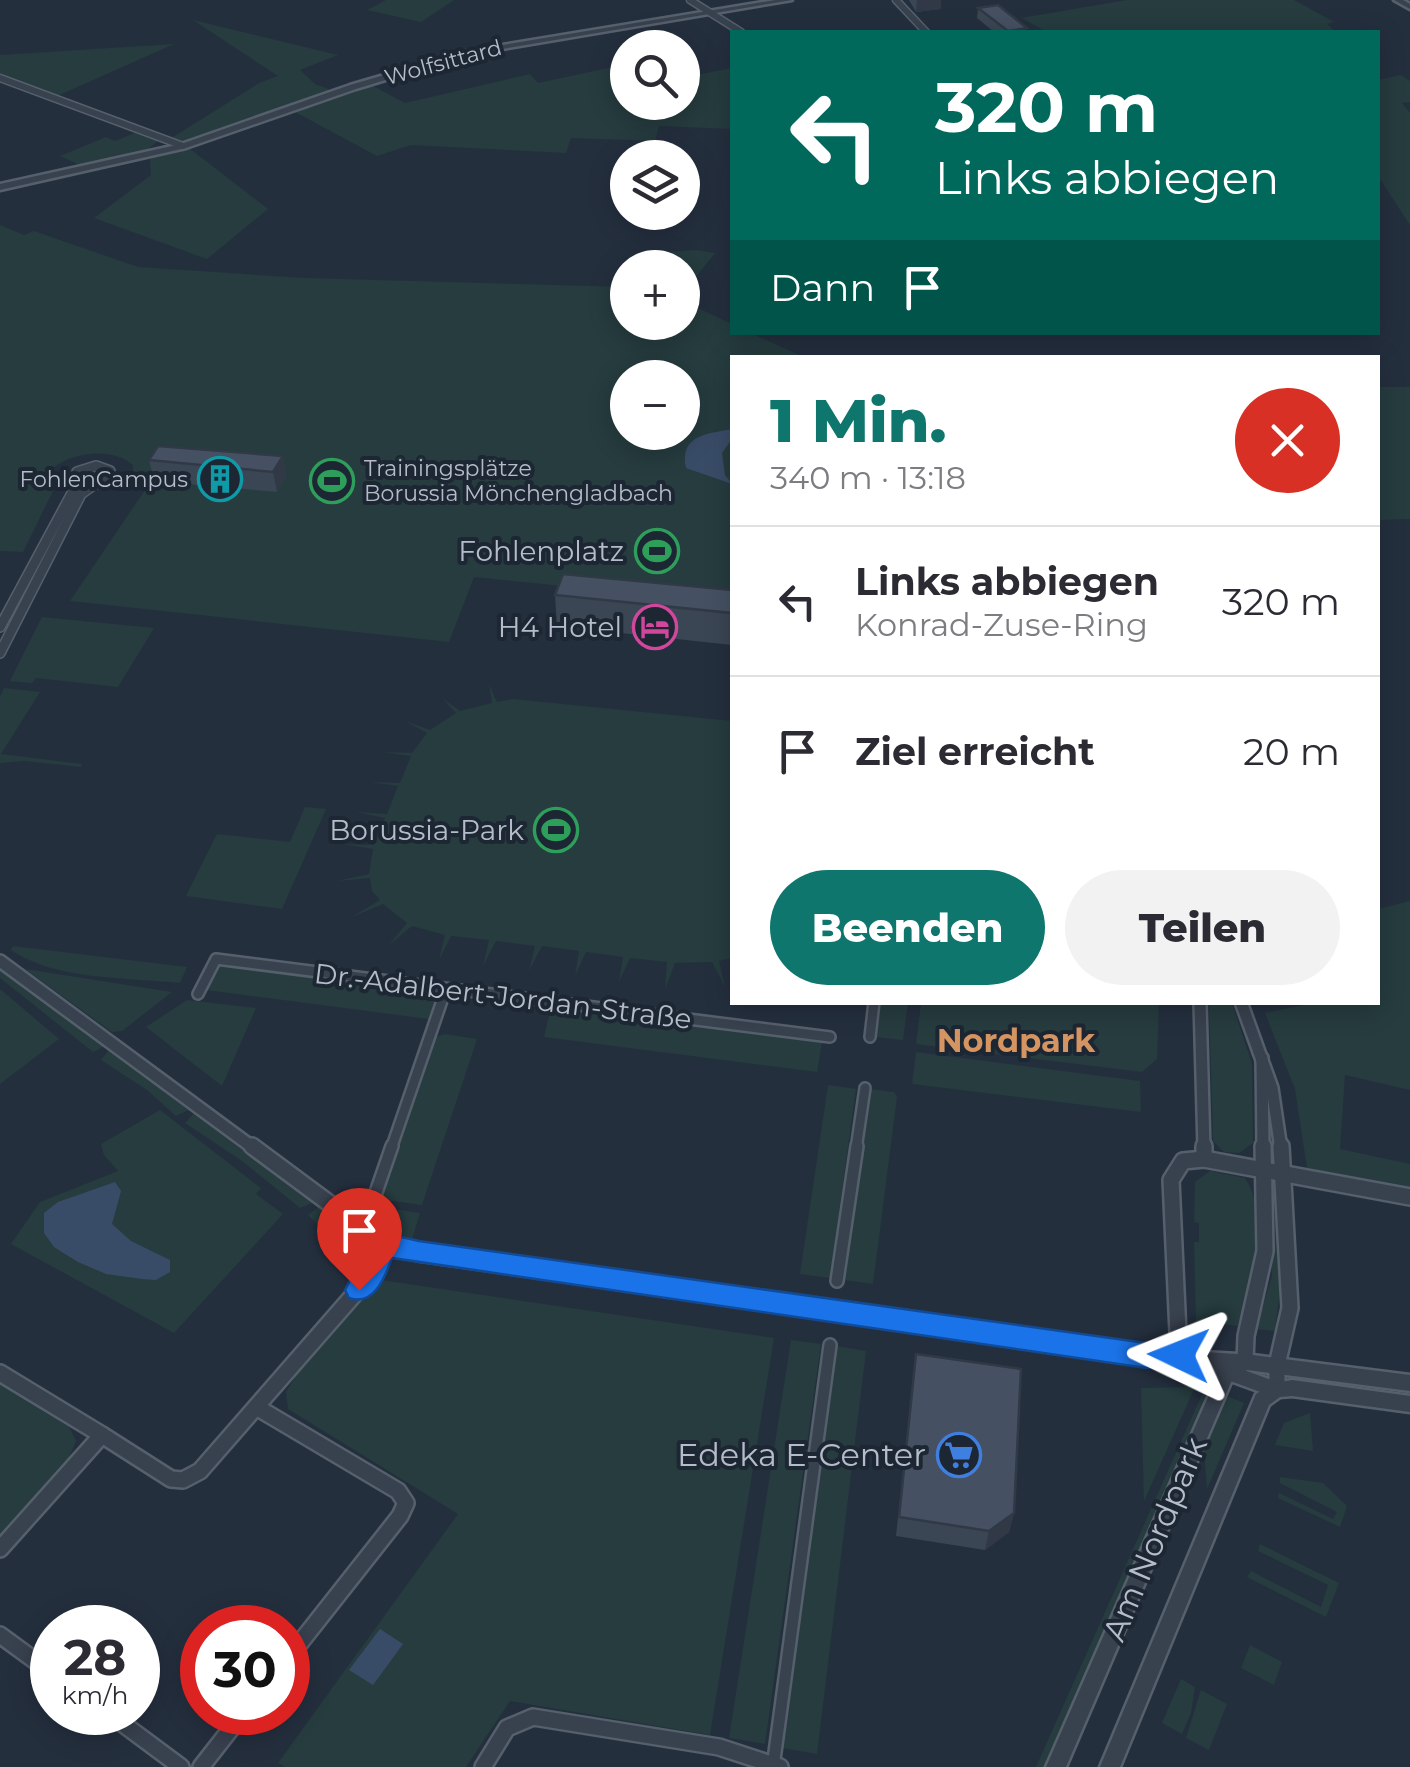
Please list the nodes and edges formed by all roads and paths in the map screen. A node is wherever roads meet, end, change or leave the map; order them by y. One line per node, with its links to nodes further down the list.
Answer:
1 (690, 0): 6 (street)
2 (788, 0): 6 (street, Wolfsittard)
3 (896, 0): 8 (street)
4 (1398, 0): 5 (street)
5 (1410, 7)
6 (712, 12): 7 (street); 10 (street, Wolfsittard)
7 (738, 30)
8 (924, 30)
9 (0, 78): 10 (street)
10 (182, 146): 11 (street, Wolfsittard)
11 (0, 187)
12 (78, 484): 13 (street); 13 (street); 14 (street)
13 (92, 486): 15 (street)
14 (0, 627)
15 (0, 653)
16 (0, 961): 30 (street)
17 (446, 989): 18 (street, Dr.-Adalbert-Jordan-Straße); 22 (street, Dr.-Adalbert-Jordan-Straße); 30 (street)
18 (198, 994)
19 (874, 1005): 23 (street)
20 (1200, 1005): 26 (street)
21 (1242, 1005): 24 (street)
22 (830, 1037)
23 (870, 1037)
24 (1262, 1058): 27 (street); 28 (street)
25 (865, 1088): 32 (street)
26 (1204, 1159): 27 (street); 34 (street)
27 (1262, 1169): 28 (street); 35 (street)
28 (1285, 1175): 29 (street); 36 (street)
29 (1410, 1197)
30 (350, 1220): 31 (street)
31 (384, 1244): 34 (street); 42 (street)
32 (837, 1281)
33 (830, 1344): 50 (street)
34 (1179, 1355): 35 (street); 38 (street)
35 (1245, 1362): 36 (street); 38 (street)
36 (1277, 1365): 39 (street); 40 (street)
37 (0, 1372): 43 (street)
38 (1226, 1374): 40 (street); 54 (street, Am Nordpark)
39 (1410, 1382)
40 (1276, 1390): 41 (street); 55 (street, Am Nordpark)
41 (1410, 1404)
42 (258, 1408): 43 (street); 45 (street)
43 (102, 1435): 44 (street)
44 (0, 1549)
45 (310, 1630)
46 (0, 1634): 47 (street)
47 (30, 1656)
48 (138, 1735): 51 (street)
49 (226, 1735): 52 (street)
50 (776, 1766): 53 (street)
51 (181, 1767)
52 (201, 1767)
53 (483, 1767)
54 (1056, 1767)
55 (1110, 1767)

